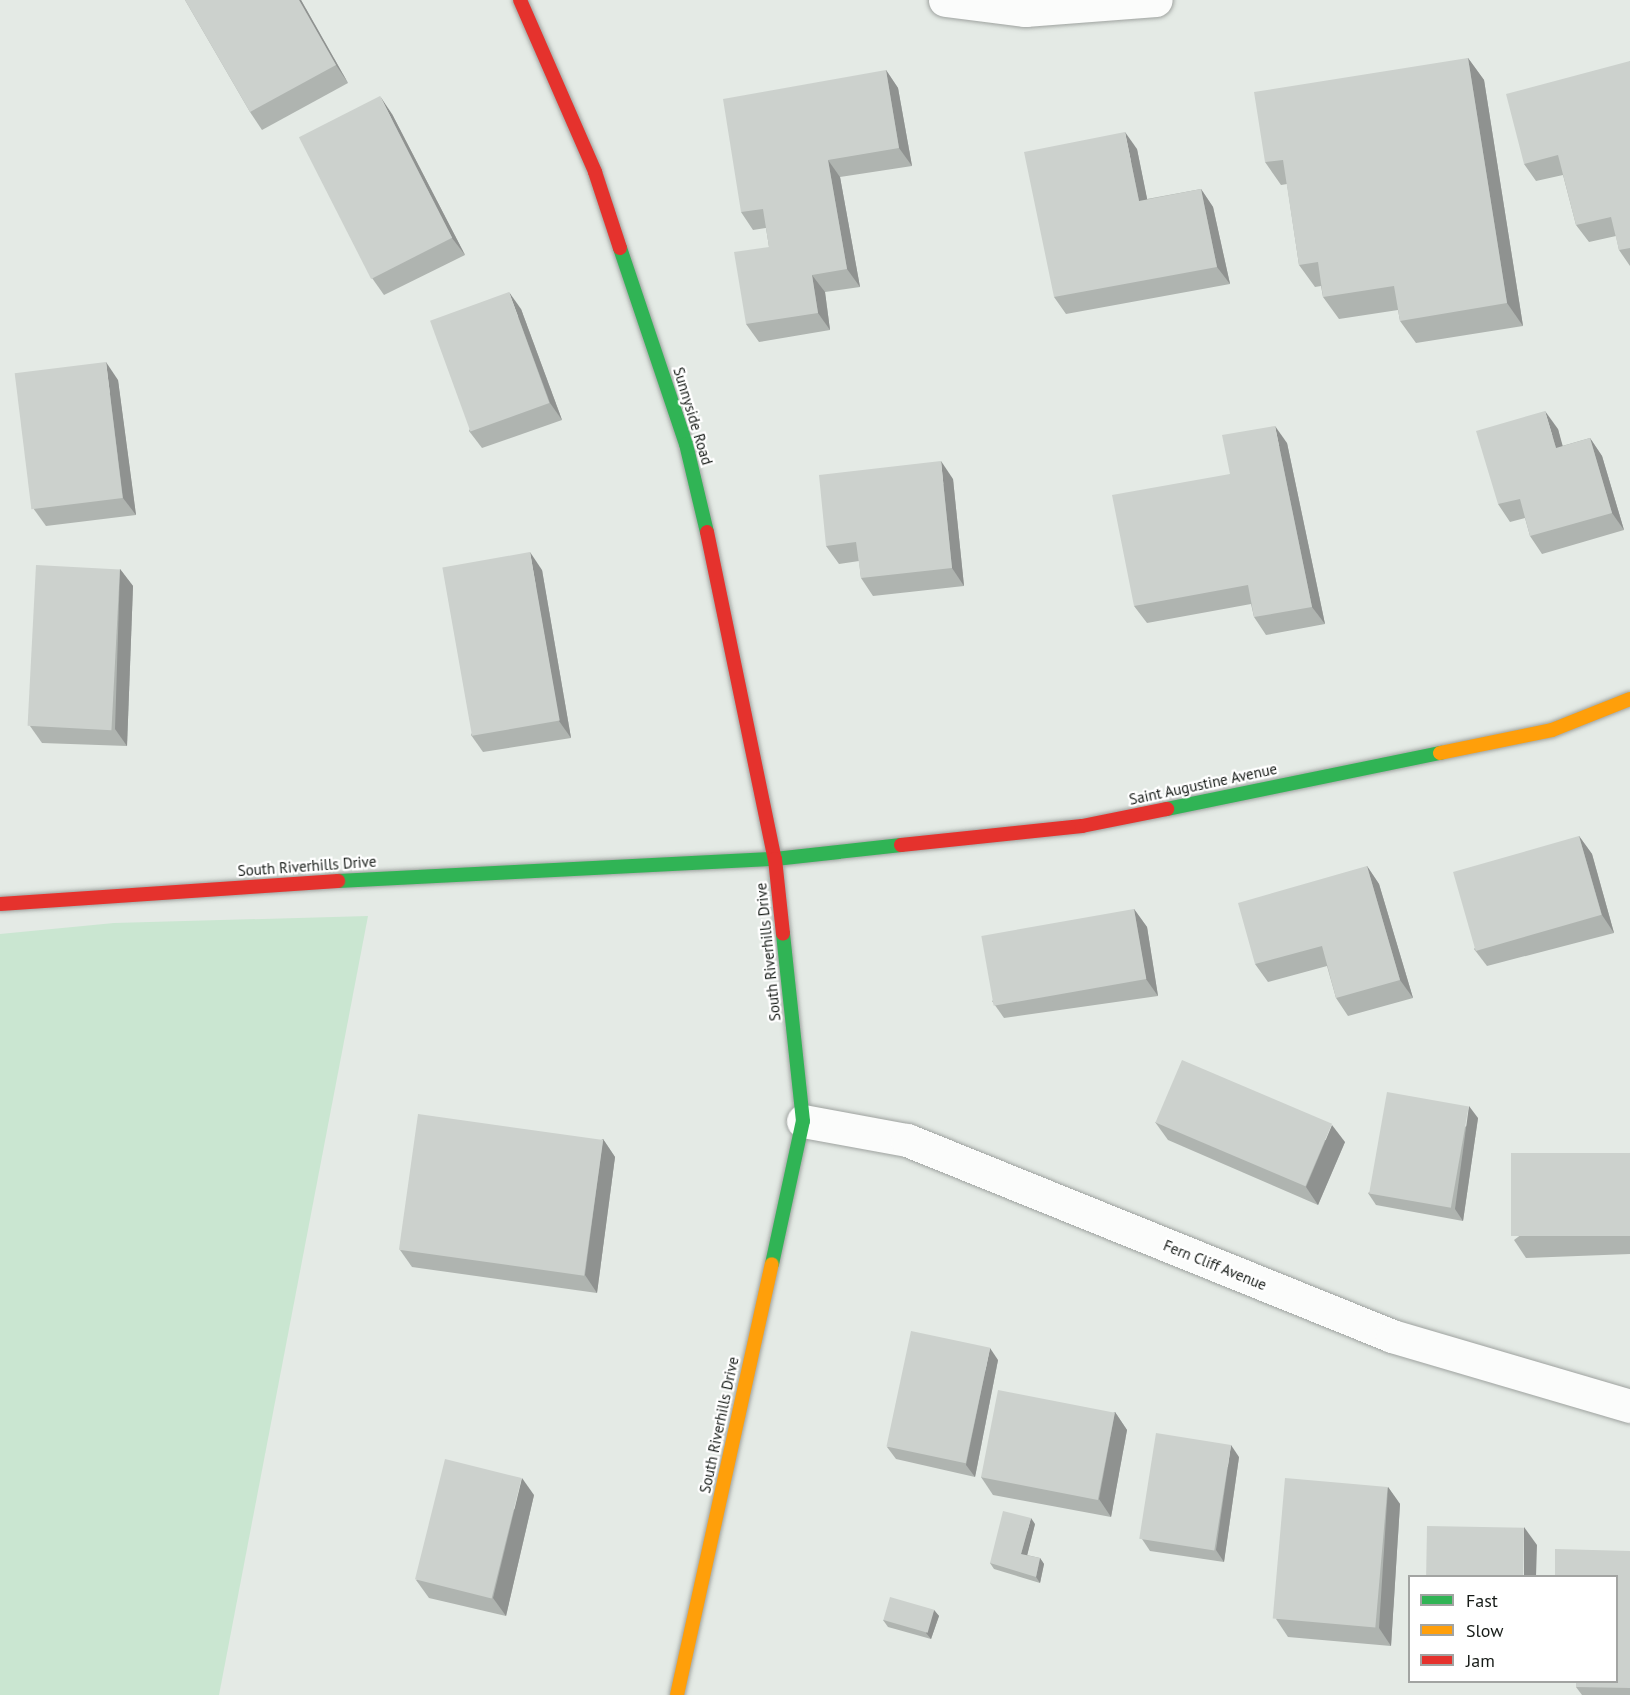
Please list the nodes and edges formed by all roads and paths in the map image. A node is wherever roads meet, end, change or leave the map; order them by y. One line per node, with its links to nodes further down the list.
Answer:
1 (520, 0): 5 (street, Sunnyside Road)
2 (945, 0): 3 (street)
3 (1156, 0)
4 (1630, 699): 5 (street, Saint Augustine Avenue)
5 (775, 860): 6 (street, South Riverhills Drive); 7 (street, South Riverhills Drive)
6 (0, 904)
7 (803, 1121): 8 (street, Fern Cliff Avenue); 9 (street, South Riverhills Drive)
8 (1630, 1406)
9 (677, 1695)

